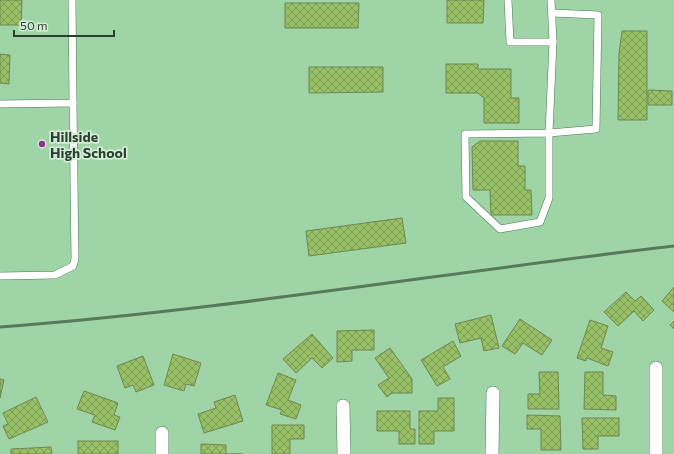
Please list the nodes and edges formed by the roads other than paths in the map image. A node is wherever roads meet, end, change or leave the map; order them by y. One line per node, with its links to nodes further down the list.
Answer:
1 (72, 0): 6 (lane)
2 (508, 0): 5 (lane)
3 (552, 0): 4 (lane)
4 (552, 13): 5 (lane); 8 (lane)
5 (553, 42): 8 (lane)
6 (73, 103): 7 (lane); 9 (lane)
7 (0, 104)
8 (549, 133): 8 (lane)
9 (0, 276)
10 (656, 368): 17 (street)
11 (493, 393): 16 (street)
12 (343, 406): 15 (street)
13 (162, 433): 14 (street)
14 (162, 454)
15 (344, 454)
16 (492, 454)
17 (656, 454)

